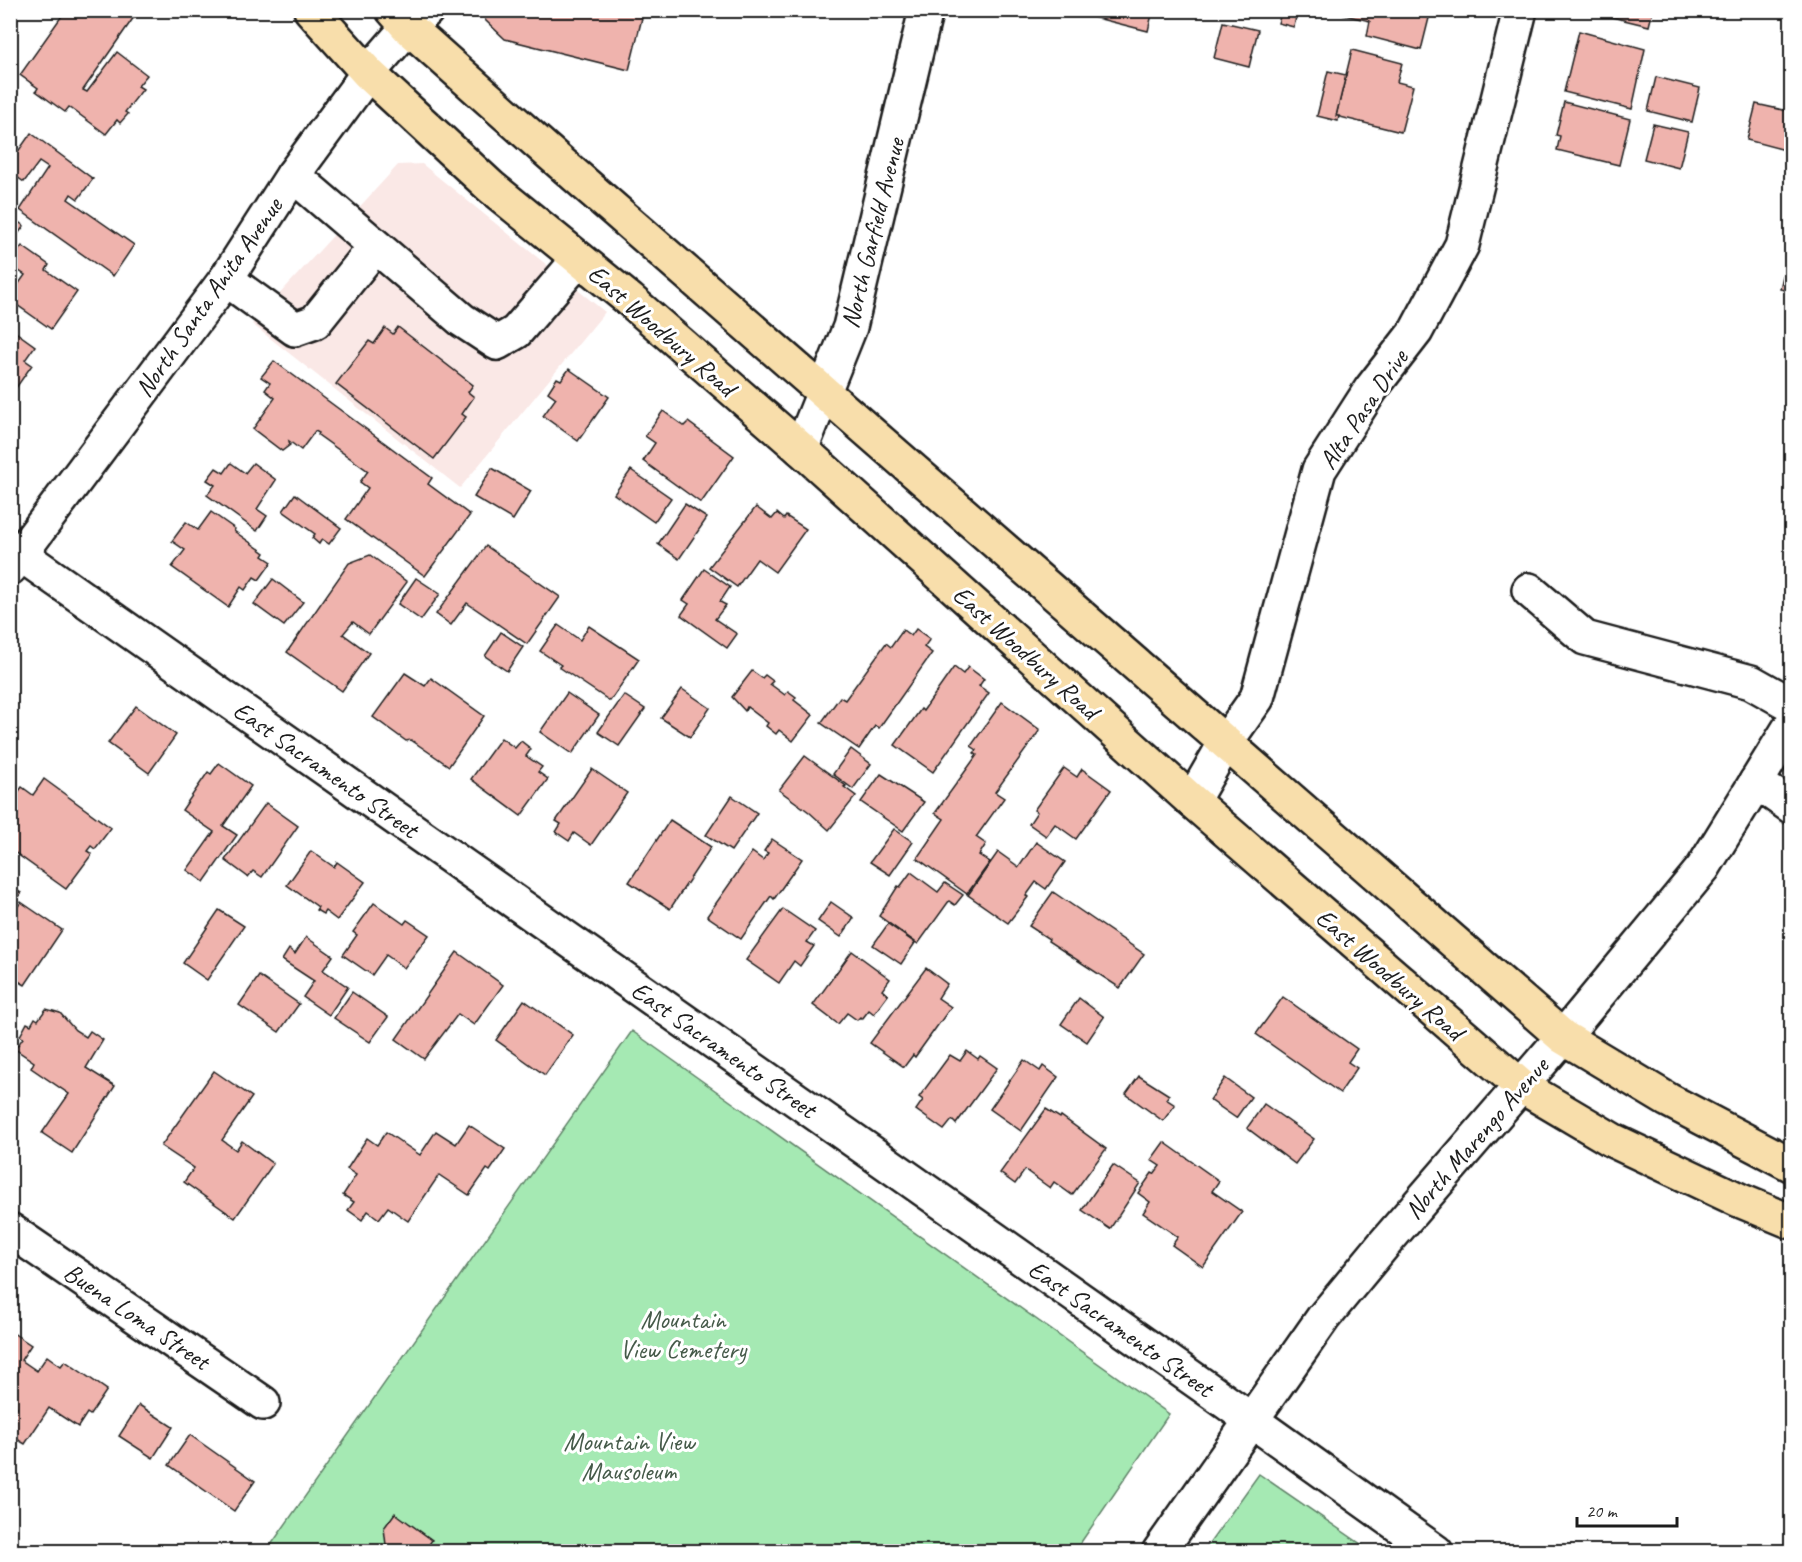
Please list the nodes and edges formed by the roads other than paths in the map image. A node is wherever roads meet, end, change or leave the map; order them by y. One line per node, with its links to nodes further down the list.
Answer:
1 (311, 10): 5 (main road, East Woodbury Road)
2 (926, 10): 10 (street, North Garfield Avenue)
3 (1520, 10): 16 (street, Alta Pasa Drive)
4 (409, 16): 5 (street, North Santa Anita Avenue); 10 (main road)
5 (368, 73): 6 (street, North Santa Anita Avenue); 8 (main road, East Woodbury Road)
6 (293, 175): 7 (street); 9 (street, North Santa Anita Avenue)
7 (375, 247): 8 (street); 9 (street)
8 (579, 258): 11 (main road, East Woodbury Road)
9 (226, 279): 12 (street, North Santa Anita Avenue)
10 (824, 392): 11 (street, North Garfield Avenue); 16 (main road)
11 (801, 449): 18 (main road, East Woodbury Road)
12 (14, 557): 26 (street, East Sacramento Street)
13 (1529, 590): 14 (street)
14 (1791, 705)
15 (1791, 724): 17 (street, North Marengo Avenue)
16 (1226, 742): 18 (street, Alta Pasa Drive); 20 (main road)
17 (1756, 782): 19 (street); 20 (street, North Marengo Avenue)
18 (1192, 801): 21 (main road, East Woodbury Road)
19 (1791, 807)
20 (1563, 1037): 21 (street, North Marengo Avenue); 22 (main road)
21 (1521, 1086): 23 (main road, East Woodbury Road); 26 (street, North Marengo Avenue)
22 (1791, 1165)
23 (1791, 1222)
24 (10, 1230): 25 (street, Buena Loma Street)
25 (263, 1403)
26 (1252, 1420): 27 (street, North Marengo Avenue); 28 (street, East Sacramento Street)
27 (1159, 1551)
28 (1436, 1551)

